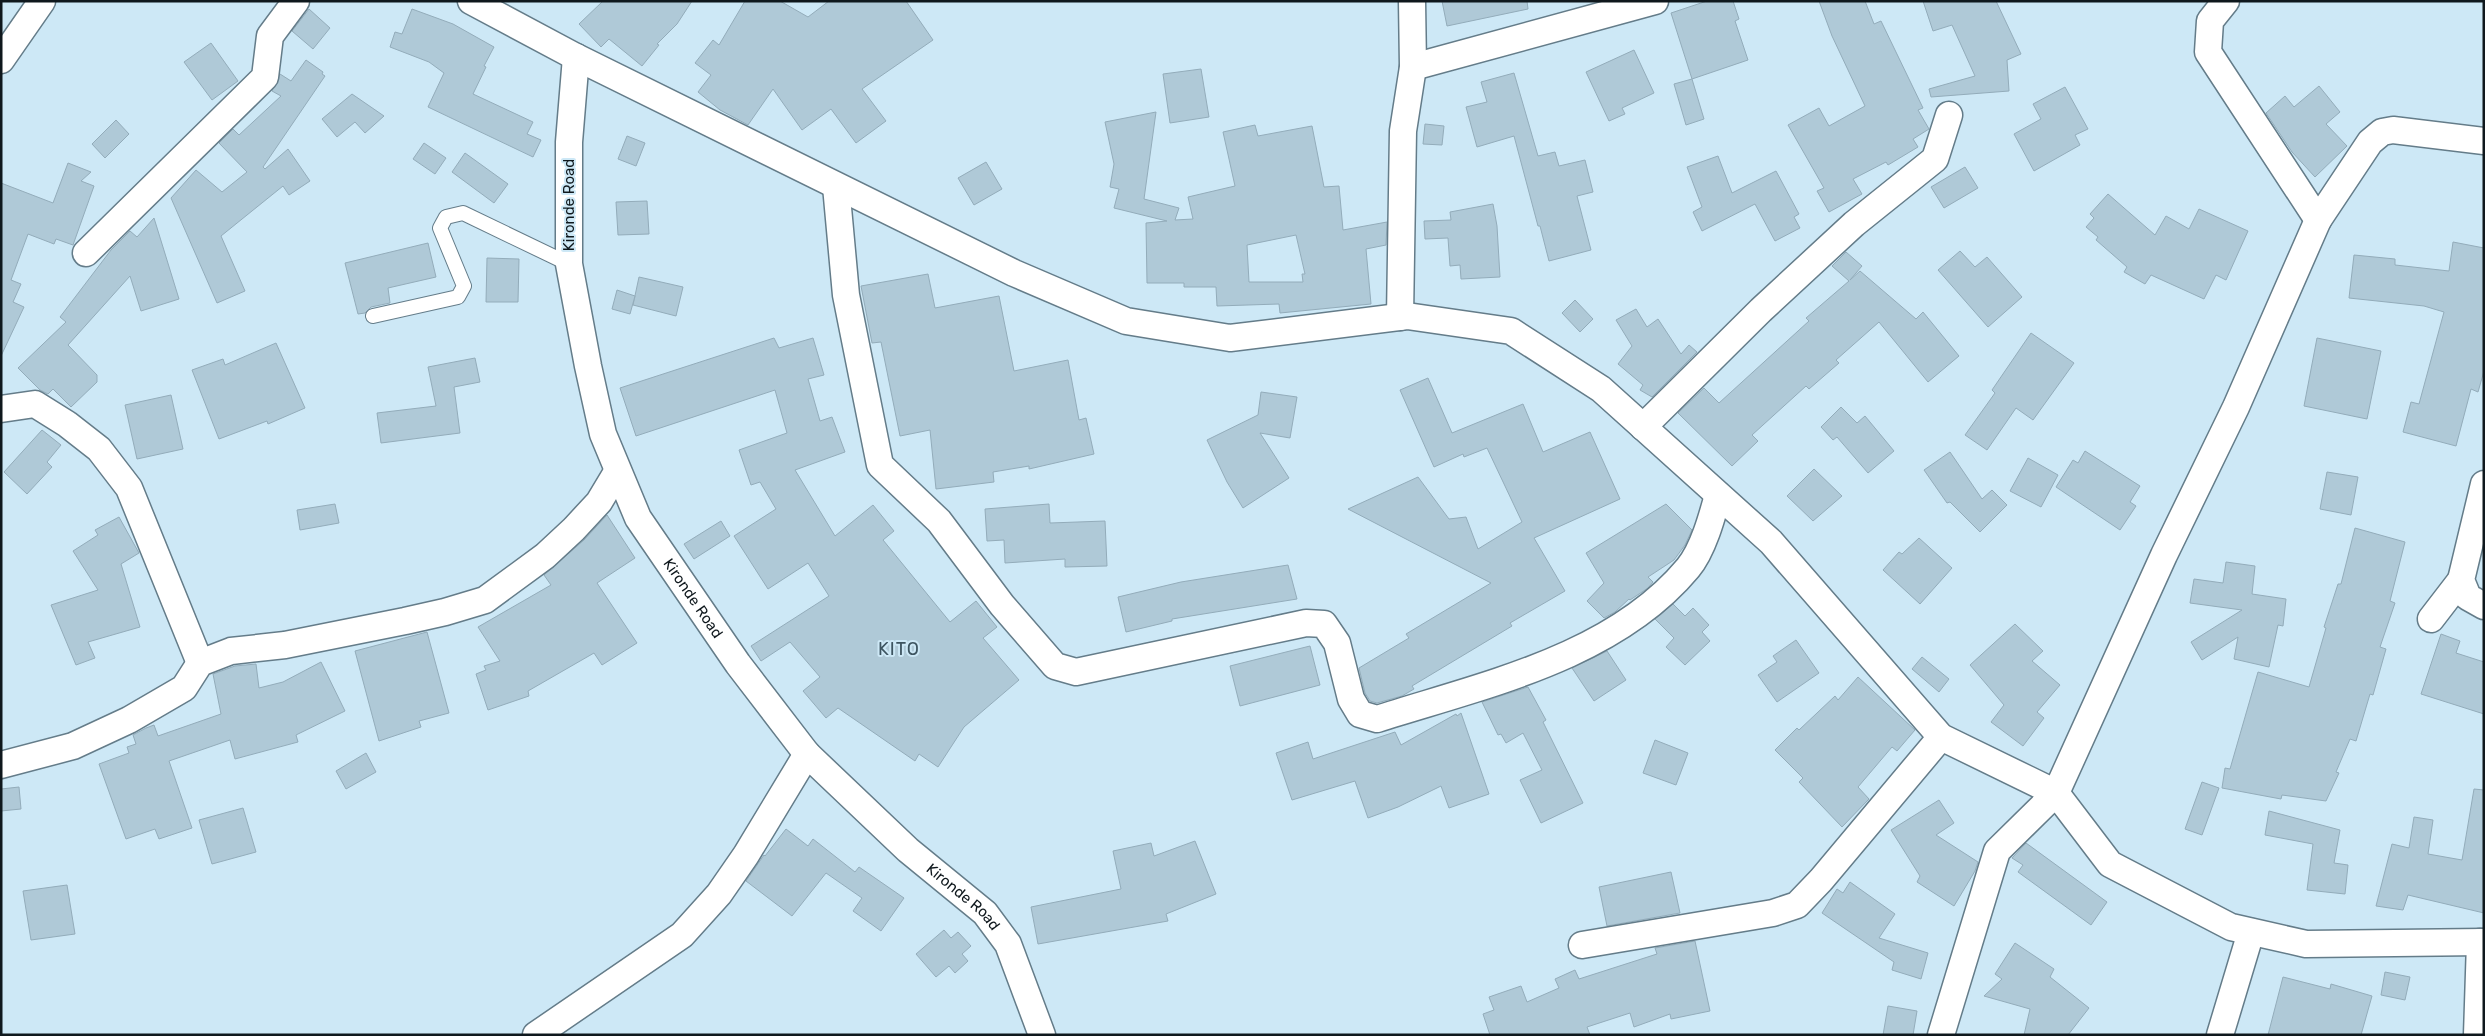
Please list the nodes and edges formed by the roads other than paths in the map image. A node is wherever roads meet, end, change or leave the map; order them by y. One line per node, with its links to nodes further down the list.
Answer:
1 (42, 1): 8 (street)
2 (296, 1): 14 (street)
3 (471, 1): 7 (street)
4 (1412, 1): 9 (street)
5 (1654, 1): 9 (street)
6 (2226, 1): 13 (street)
7 (576, 57): 12 (street); 15 (street, Kironde Road)
8 (1, 60)
9 (1412, 66): 17 (street)
10 (1950, 114): 19 (street)
11 (2484, 140): 13 (street)
12 (836, 186): 17 (street); 22 (street)
13 (2318, 220): 30 (street)
14 (86, 253)
15 (570, 264): 16 (lane); 20 (street, Kironde Road)
16 (373, 316)
17 (1400, 317): 19 (street)
18 (1, 409): 26 (street)
19 (1643, 427): 22 (street)
20 (617, 472): 26 (street); 28 (street, Kironde Road)
21 (2484, 484): 23 (street)
22 (1718, 495): 27 (street)
23 (2460, 580): 24 (street); 25 (street)
24 (2484, 606)
25 (2431, 619)
26 (200, 663): 29 (street)
27 (1940, 738): 30 (street); 33 (street)
28 (807, 754): 34 (street); 35 (street, Kironde Road)
29 (1, 766)
30 (2056, 793): 31 (street); 36 (street)
31 (2251, 932): 32 (street); 37 (street)
32 (2482, 942): 38 (street)
33 (1582, 945)
34 (536, 1035)
35 (1042, 1035)
36 (1941, 1035)
37 (2220, 1035)
38 (2477, 1035)

